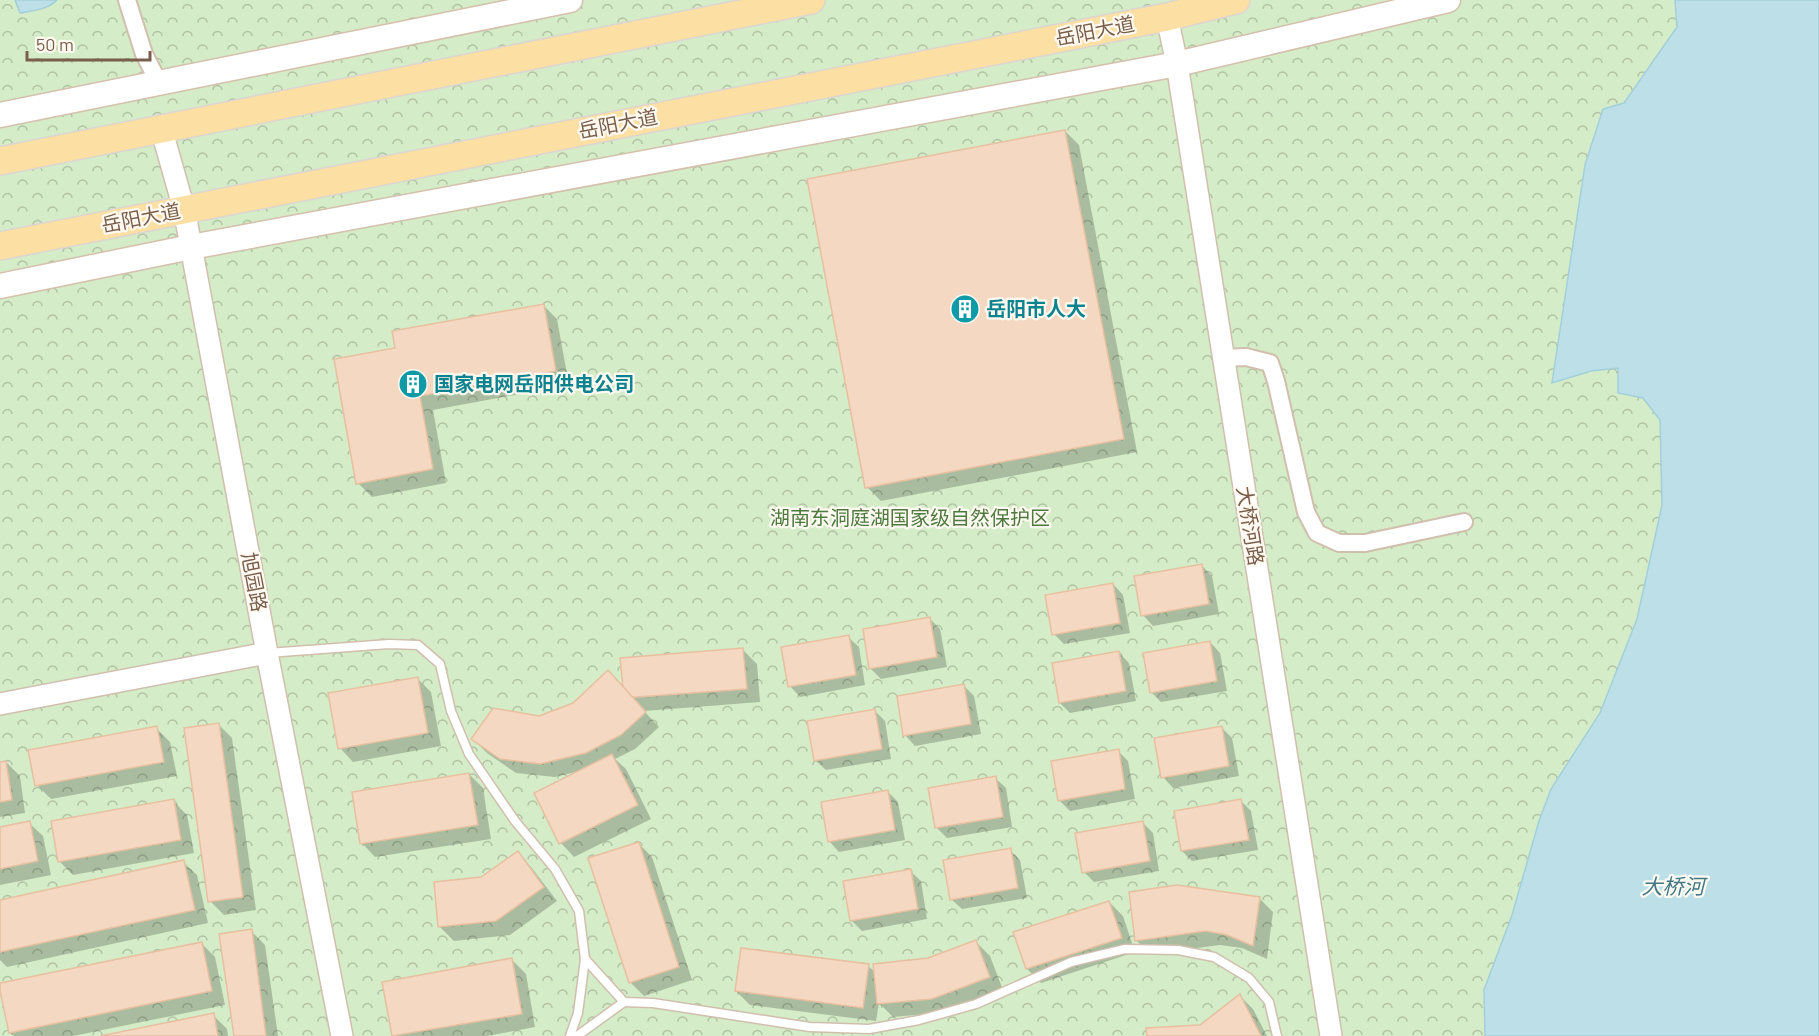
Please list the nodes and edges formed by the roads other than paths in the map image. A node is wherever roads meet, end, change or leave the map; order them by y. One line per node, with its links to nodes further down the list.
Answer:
1 (127, 0): 8 (street)
2 (570, 0): 8 (main road)
3 (811, 0): 10 (main road)
4 (1236, 0): 6 (main road, 岳阳大道)
5 (1449, 0): 7 (main road)
6 (1167, 17): 7 (street, 大桥河路); 12 (main road, 岳阳大道)
7 (1177, 64): 14 (main road); 16 (street, 大桥河路)
8 (159, 83): 9 (main road)
9 (0, 115)
10 (161, 128): 11 (main road); 12 (street, 旭园路)
11 (0, 161)
12 (184, 209): 13 (main road, 岳阳大道); 14 (street, 旭园路)
13 (0, 246)
14 (191, 247): 15 (main road); 18 (street, 旭园路)
15 (0, 286)
16 (1223, 358): 17 (street); 26 (street, 大桥河路)
17 (1464, 522)
18 (267, 653): 19 (street); 20 (lane); 22 (street, 旭园路)
19 (0, 704)
20 (585, 959): 21 (lane); 23 (lane)
21 (624, 1002): 24 (lane); 25 (lane)
22 (342, 1036)
23 (570, 1036)
24 (577, 1036)
25 (1277, 1036)
26 (1331, 1036)

